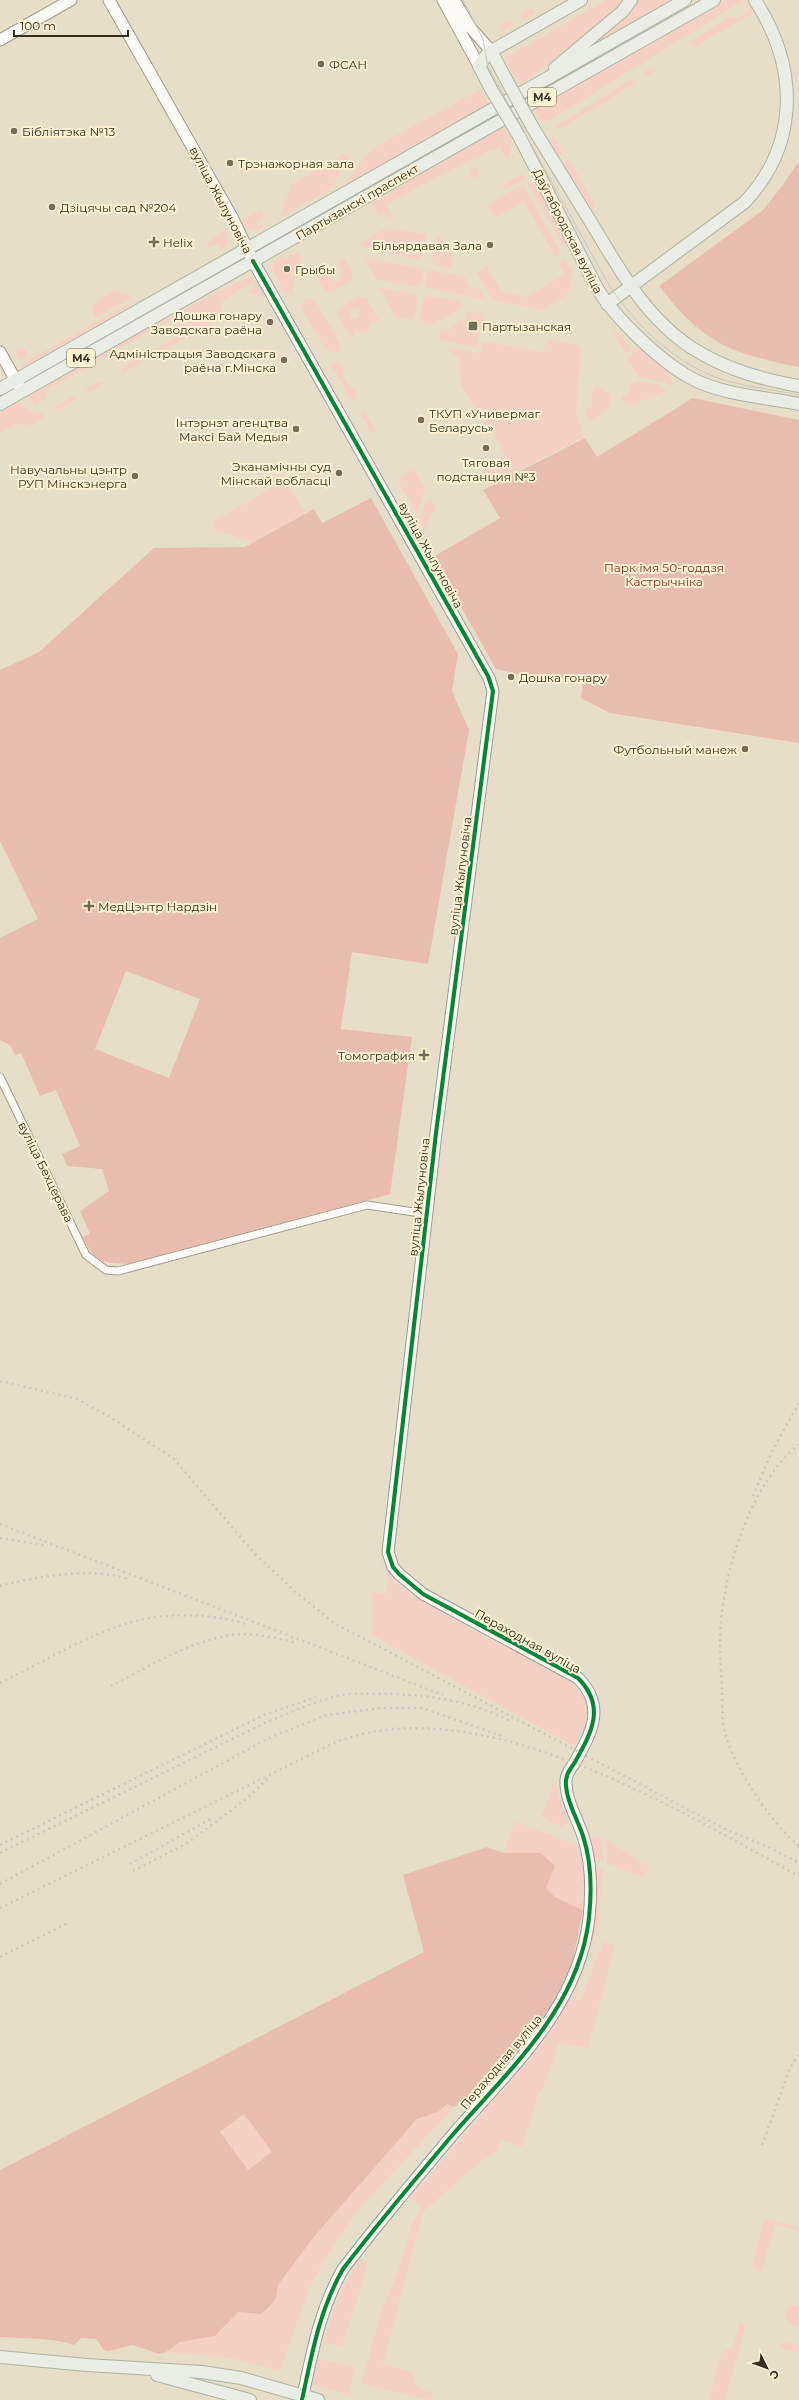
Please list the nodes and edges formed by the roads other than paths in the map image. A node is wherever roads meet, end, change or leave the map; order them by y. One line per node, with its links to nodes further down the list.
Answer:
1 (71, 0): 10 (street)
2 (110, 0): 16 (street, вуліца Жылуновіча)
3 (443, 0): 12 (street)
4 (454, 0): 11 (street)
5 (581, 0): 11 (main road)
6 (631, 0): 13 (main road)
7 (685, 0): 13 (main road, Партызанскі праспект / М4)
8 (714, 0): 17 (main road, Партызанскі праспект / М4)
9 (758, 2): 18 (main road)
10 (0, 40)
11 (491, 51): 12 (main road); 14 (main road, Даўгабродская вуліца, bridge)
12 (479, 66): 15 (main road, Даўгабродская вуліца, bridge)
13 (529, 89): 16 (main road, Партызанскі праспект / М4)
14 (535, 130): 15 (main road); 18 (main road, Даўгабродская вуліца)
15 (525, 149): 19 (main road, Даўгабродская вуліца)
16 (247, 248): 17 (street, вуліца Жылуновіча); 21 (main road, Партызанскі праспект / М4)
17 (253, 261): 24 (main road, Партызанскі праспект / М4); 28 (street, вуліца Жылуновіча)
18 (631, 286): 19 (main road); 22 (main road, Даўгабродская вуліца)
19 (607, 304): 26 (main road, Даўгабродская вуліца)
20 (0, 352): 21 (street)
21 (16, 380): 23 (main road, Партызанскі праспект / М4); 24 (street)
22 (799, 386)
23 (0, 389)
24 (22, 392): 25 (main road, Партызанскі праспект / М4)
25 (0, 404)
26 (799, 404)
27 (0, 1077): 28 (street, вуліца Бехцерава)
28 (427, 1214): 29 (street, вуліца Жылуновіча)
29 (388, 1552): 32 (street, Пераходная вуліца)
30 (0, 2357): 31 (main road)
31 (133, 2368): 32 (main road); 33 (main road)
32 (302, 2398): 34 (main road)
33 (250, 2400)
34 (318, 2400)

